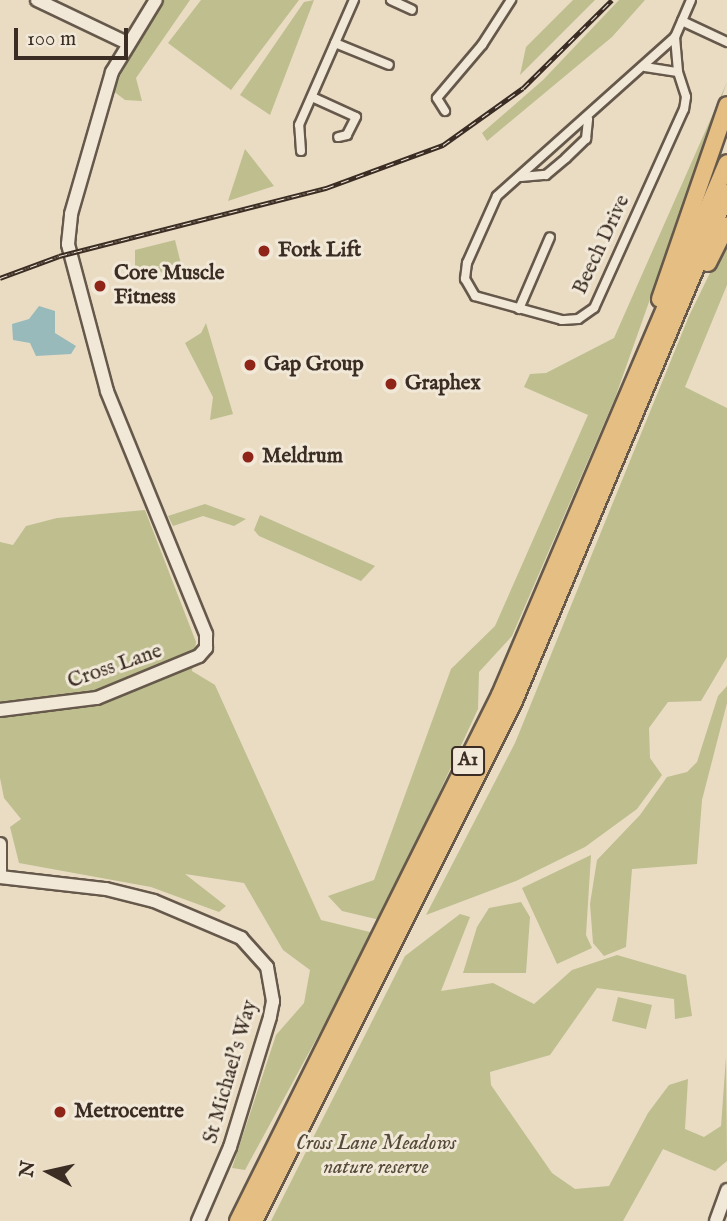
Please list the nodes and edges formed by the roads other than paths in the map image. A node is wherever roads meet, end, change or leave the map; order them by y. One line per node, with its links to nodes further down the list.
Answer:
1 (37, 0): 11 (street)
2 (156, 0): 11 (street)
3 (354, 0): 12 (street)
4 (391, 0): 7 (street)
5 (511, 0): 18 (street)
6 (691, 0): 8 (street, Beech Drive)
7 (412, 10)
8 (682, 21): 9 (street, Beech Drive); 10 (street)
9 (675, 37): 14 (street, Beech Drive); 15 (street, Beech Drive)
10 (727, 42)
11 (127, 43): 29 (street, Cross Lane)
12 (335, 43): 13 (street); 16 (street)
13 (389, 65)
14 (645, 67): 15 (street); 19 (street, Beech Drive)
15 (678, 72): 27 (street, Beech Drive)
16 (312, 97): 20 (street); 21 (street)
17 (727, 106): 28 (highway)
18 (445, 111)
19 (588, 119): 23 (street, Beech Drive); 23 (street)
20 (338, 137)
21 (301, 151)
22 (727, 163): 28 (highway, A1)
23 (521, 177): 27 (street, Beech Drive)
24 (727, 193): 28 (highway, A1)
25 (727, 225): 28 (highway)
26 (550, 237): 27 (street)
27 (519, 309)
28 (644, 379): 34 (highway, A1); 35 (highway, A1)
29 (0, 710)
30 (0, 844): 31 (street)
31 (0, 876): 33 (street, St Michael's Way)
32 (727, 1190): 36 (street)
33 (198, 1221)
34 (238, 1221)
35 (254, 1221)
36 (716, 1221)

